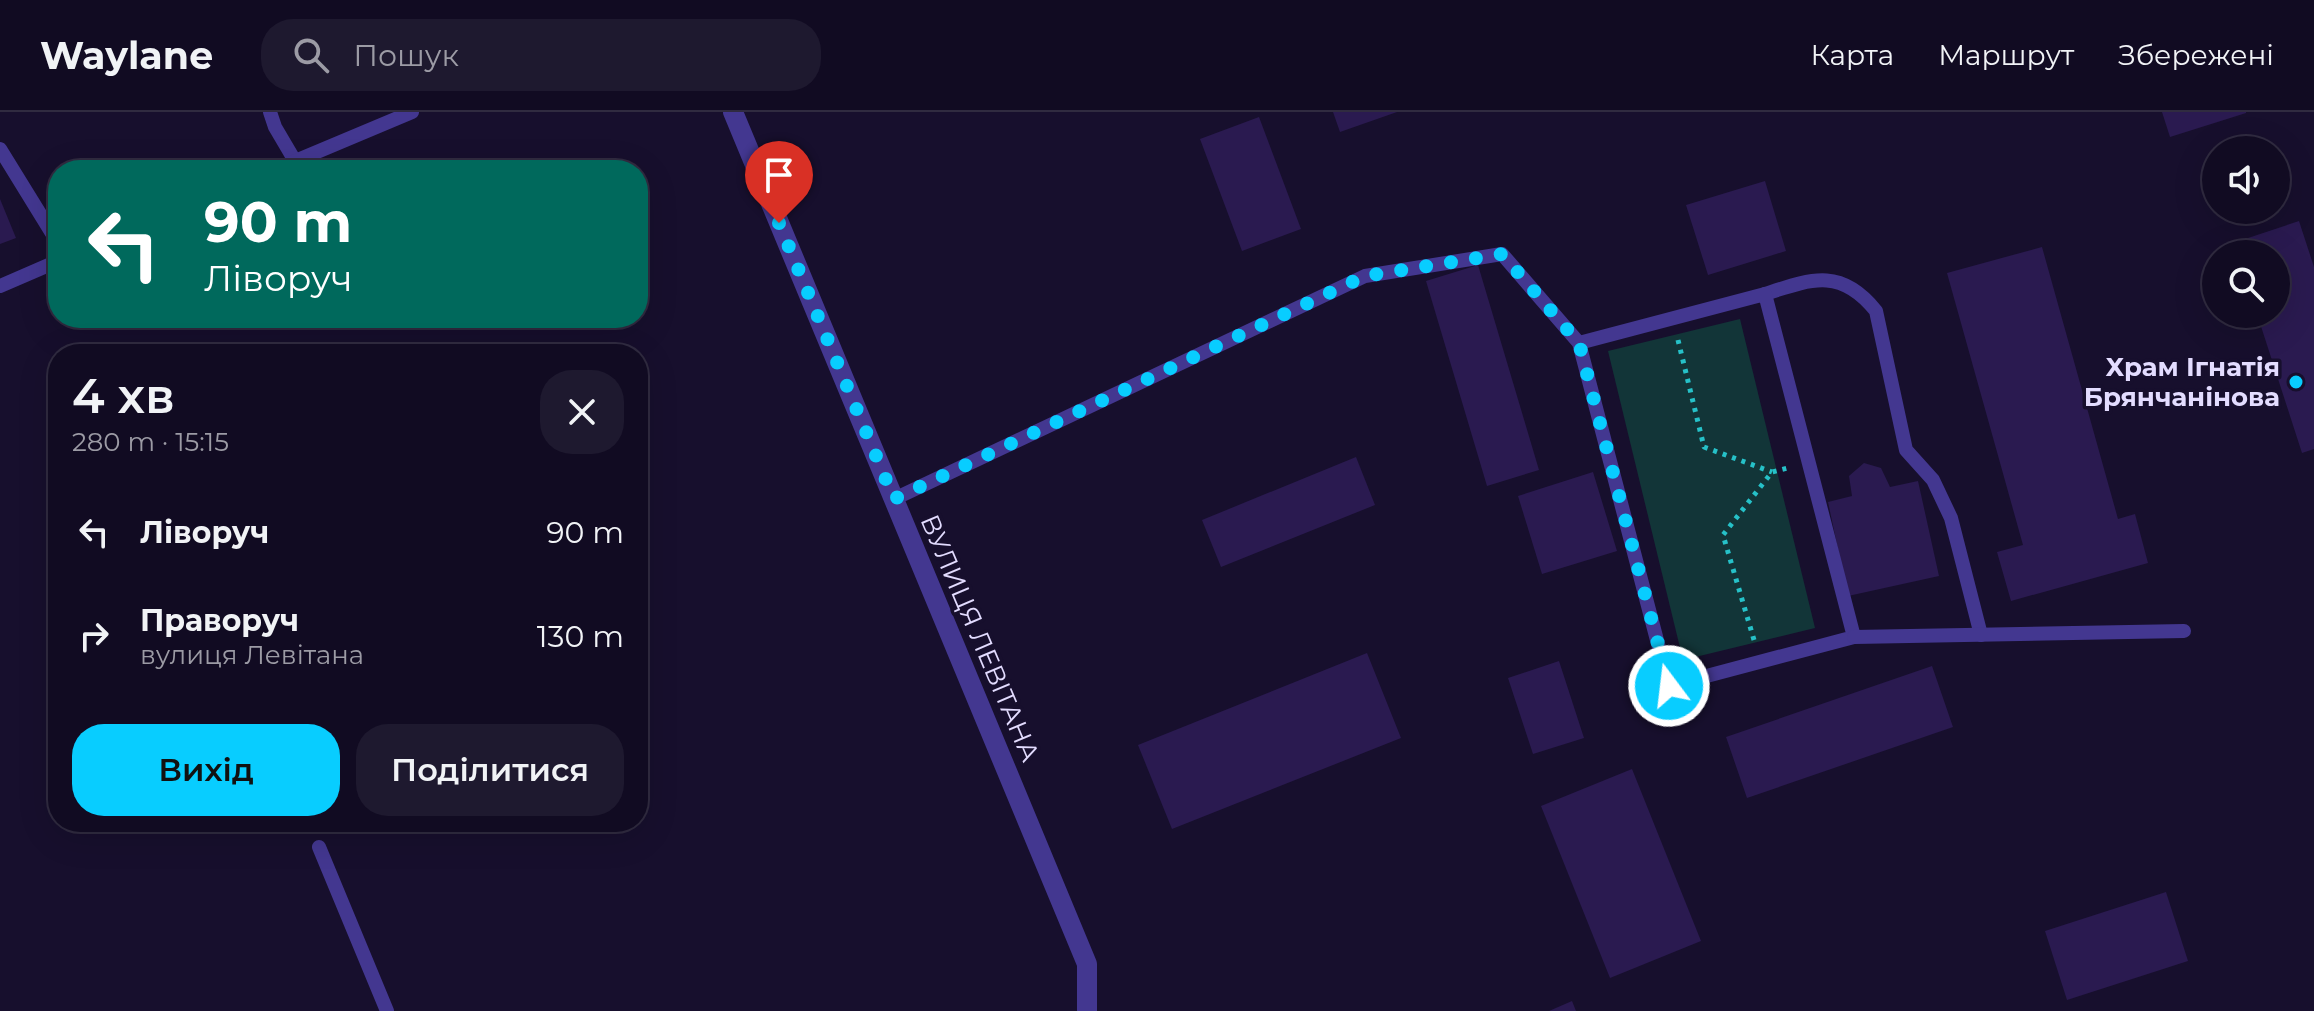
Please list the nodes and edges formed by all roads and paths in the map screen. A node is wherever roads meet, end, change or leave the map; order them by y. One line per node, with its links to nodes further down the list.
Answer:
1 (270, 112): 5 (lane)
2 (412, 112): 6 (lane)
3 (733, 112): 15 (street, ВУЛИЦЯ ЛЕВІТАНА)
4 (0, 149): 7 (lane)
5 (294, 160)
6 (297, 160)
7 (48, 227)
8 (48, 265): 9 (lane)
9 (0, 286)
10 (1765, 294): 11 (lane); 13 (lane); 17 (lane)
11 (1672, 319): 12 (lane); 14 (path)
12 (1579, 343): 15 (lane); 19 (lane)
13 (1808, 462): 14 (path); 18 (lane)
14 (1772, 472): 19 (path)
15 (894, 499): 22 (street, ВУЛИЦЯ ЛЕВІТАНА)
16 (2184, 631): 17 (lane)
17 (1981, 635): 18 (lane)
18 (1854, 637): 19 (lane)
19 (1761, 662)
20 (319, 847): 21 (lane)
21 (387, 1011)
22 (1087, 1011)

